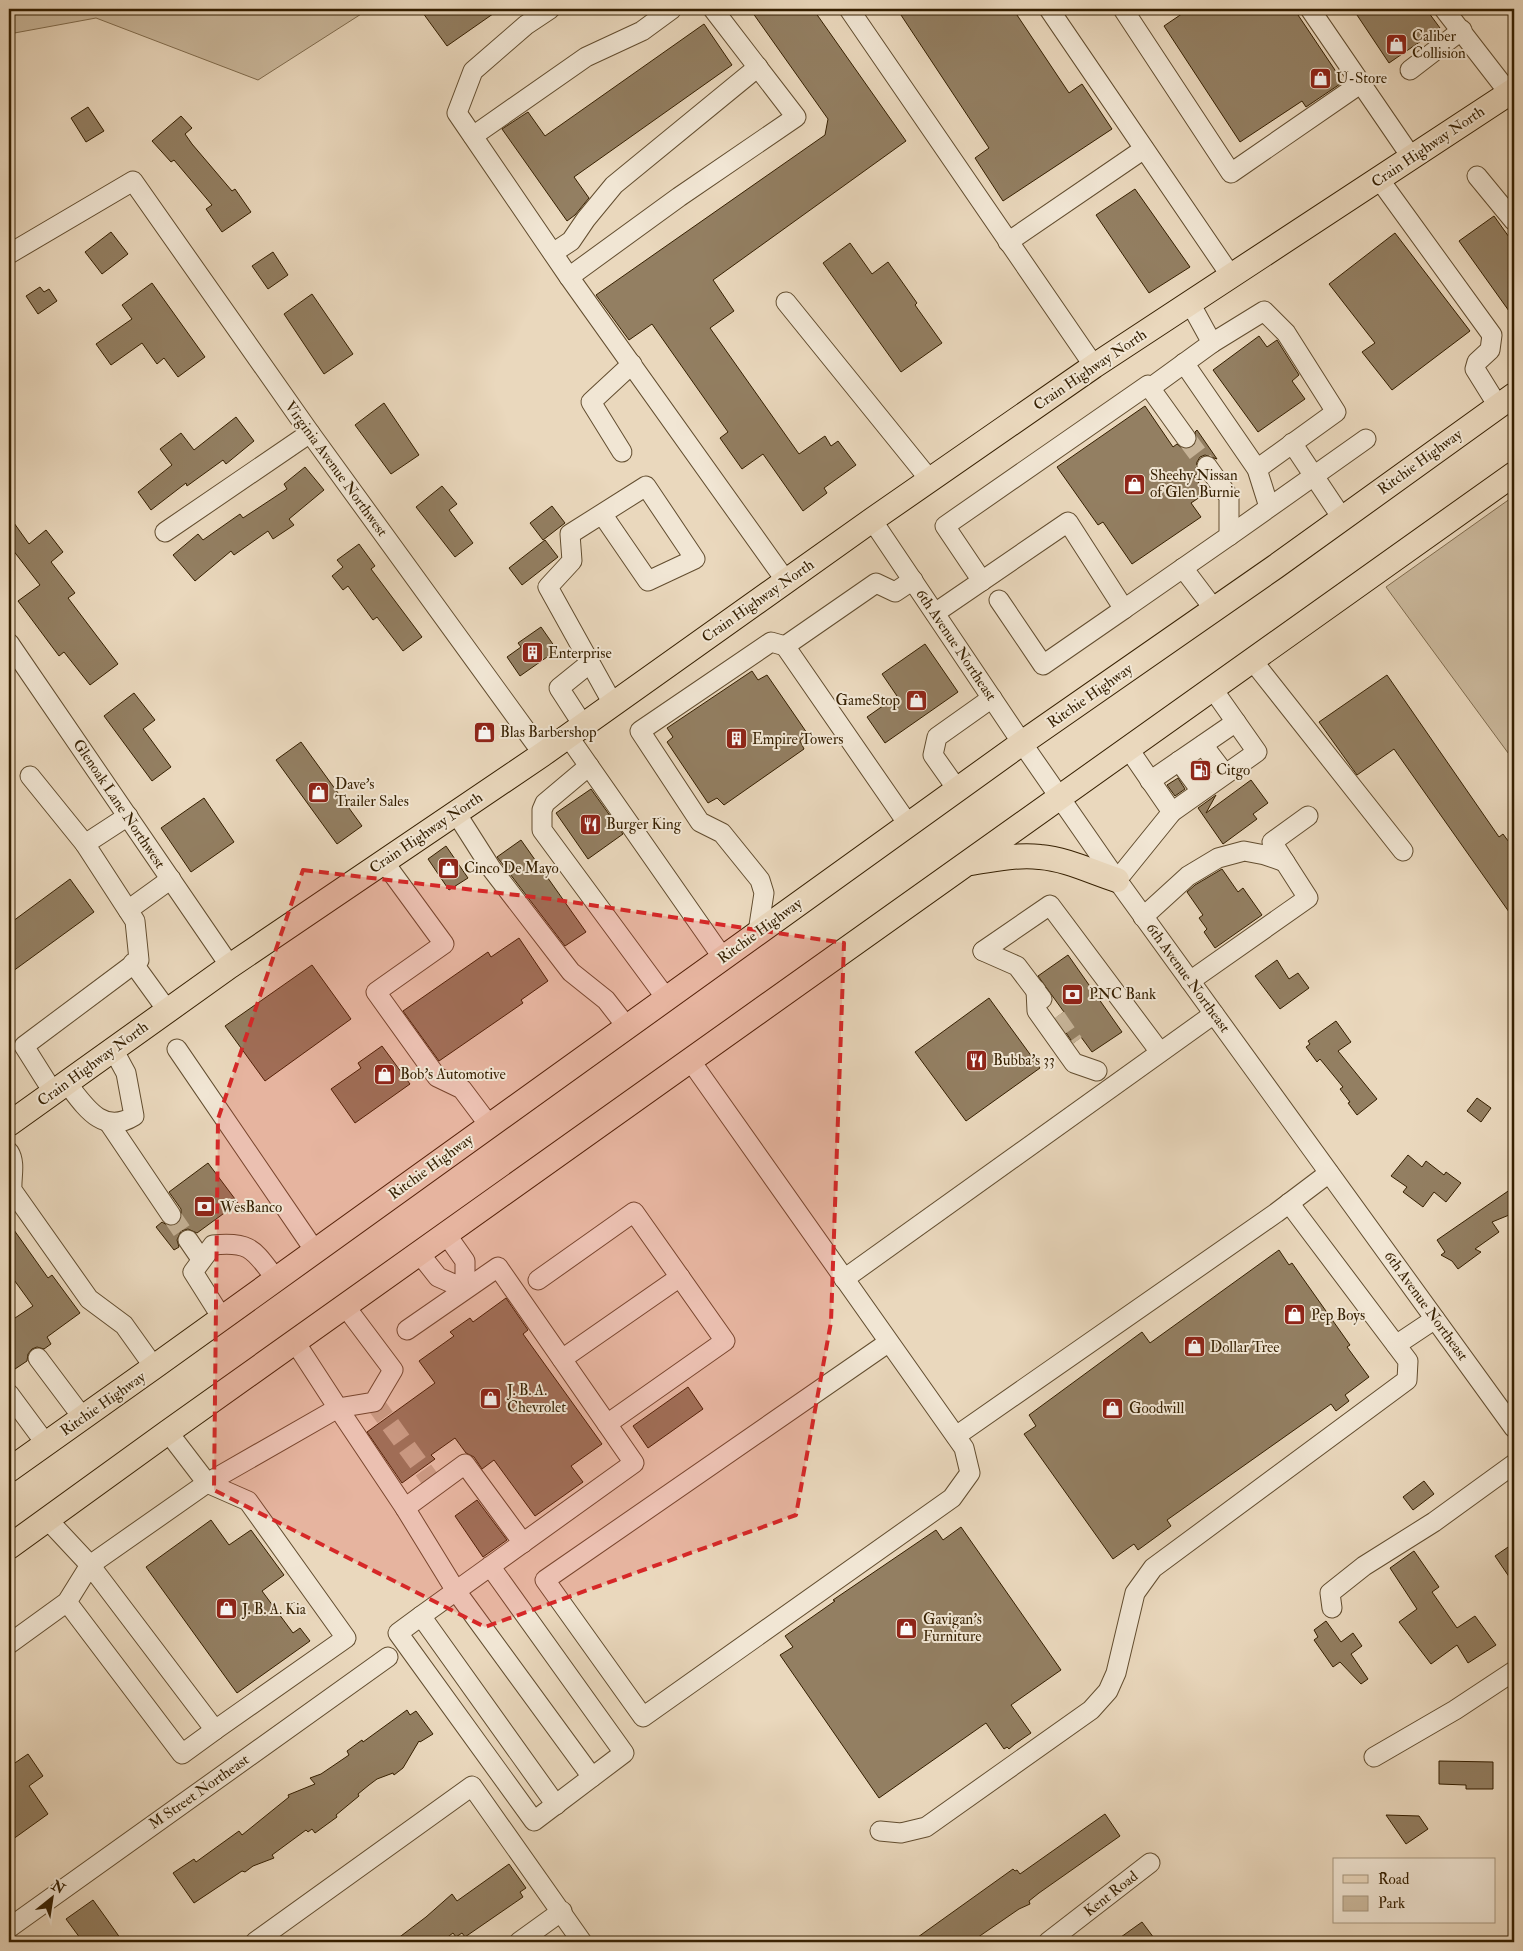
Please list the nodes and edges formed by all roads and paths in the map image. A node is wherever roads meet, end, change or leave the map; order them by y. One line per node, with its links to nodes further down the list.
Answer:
1 (550, 9): 13 (street)
2 (672, 9): 13 (street)
3 (713, 9): 9 (street)
4 (849, 9): 19 (street)
5 (1049, 9): 14 (street)
6 (1123, 9): 11 (street)
7 (1310, 9): 11 (street)
8 (1456, 17): 10 (street); 12 (street)
9 (758, 67): 20 (street); 23 (street)
10 (1410, 70)
11 (1360, 84): 15 (street)
12 (1512, 91): 15 (main road, Crain Highway North)
13 (472, 136): 20 (street)
14 (1144, 149): 19 (street); 22 (street)
15 (1412, 158): 17 (main road, Crain Highway North)
16 (1477, 176): 18 (street)
17 (1379, 180): 22 (main road, Crain Highway North); 31 (street)
18 (1514, 221)
19 (1008, 242): 29 (street)
20 (554, 253): 23 (street)
21 (9, 254): 32 (street, Virginia Avenue Northwest)
22 (1231, 276): 25 (main road, Crain Highway North)
23 (570, 277): 28 (street)
24 (786, 302): 41 (street)
25 (1190, 303): 26 (street); 29 (main road, Crain Highway North)
26 (1212, 343): 27 (street); 35 (street)
27 (1184, 363): 30 (street); 38 (street)
28 (632, 364): 36 (street); 50 (street)
29 (1094, 366): 41 (main road, Crain Highway North)
30 (1150, 388): 33 (street); 51 (street)
31 (1506, 401): 44 (main road, Ritchie Highway)
32 (310, 433): 46 (street); 68 (street, Virginia Avenue Northwest)
33 (1186, 438)
34 (1366, 439): 40 (street)
35 (1292, 443): 38 (street); 40 (street)
36 (622, 452)
37 (1207, 466): 47 (street)
38 (1257, 469): 42 (street)
39 (1514, 474): 58 (main road)
40 (1314, 476): 42 (street); 44 (street)
41 (930, 480): 45 (main road, Crain Highway North)
42 (1269, 507): 47 (street)
43 (602, 514): 43 (street); 59 (street)
44 (1342, 518): 54 (main road, Ritchie Highway)
45 (872, 520): 49 (street, 6th Avenue Northeast); 50 (main road, Crain Highway North)
46 (165, 532)
47 (1228, 536): 48 (street)
48 (1182, 568): 53 (street); 54 (street)
49 (913, 580): 55 (street, 6th Avenue Northeast); 57 (street)
50 (786, 581): 62 (main road, Crain Highway North)
51 (982, 581): 53 (street); 55 (street)
52 (999, 600): 53 (street)
53 (1124, 609)
54 (1214, 609): 65 (main road, Ritchie Highway)
55 (935, 613): 61 (street, 6th Avenue Northeast)
56 (9, 643): 79 (street, Glenoak Lane Northwest)
57 (785, 646): 81 (street); 91 (street)
58 (1252, 660): 60 (main road); 83 (street)
59 (590, 663): 62 (street); 64 (street)
60 (1212, 688): 63 (street); 67 (main road)
61 (992, 698): 65 (street, 6th Avenue Northeast); 74 (street)
62 (613, 704): 64 (main road, Crain Highway North)
63 (1236, 722): 66 (street); 71 (street)
64 (576, 731): 68 (main road, Crain Highway North); 70 (street)
65 (1022, 743): 74 (main road, Ritchie Highway); 76 (street, 6th Avenue Northeast)
66 (1203, 745): 69 (street); 71 (street)
67 (1128, 748): 73 (street); 76 (main road)
68 (543, 754): 78 (main road, Crain Highway North)
69 (1180, 761): 73 (street); 75 (street)
70 (589, 766): 92 (street); 97 (street)
71 (1225, 774): 75 (street)
72 (30, 776): 82 (street)
73 (1150, 781): 77 (street)
74 (957, 789): 81 (main road, Ritchie Highway)
75 (1201, 791): 77 (street)
76 (1059, 797): 86 (main road); 88 (street, 6th Avenue Northeast)
77 (1172, 812): 88 (street)
78 (456, 813): 84 (main road, Crain Highway North); 101 (street)
79 (128, 816): 82 (street); 87 (street, Glenoak Lane Northwest)
80 (1308, 816): 85 (street)
81 (908, 824): 91 (main road, Ritchie Highway)
82 (85, 844): 89 (street)
83 (1402, 851)
84 (384, 862): 94 (main road, Crain Highway North); 112 (street)
85 (1285, 862): 90 (street); 95 (street)
86 (966, 863): 88 (main road); 106 (main road)
87 (170, 879): 89 (street); 94 (street, Glenoak Lane Northwest)
88 (1117, 880): 90 (street, 6th Avenue Northeast)
89 (128, 910): 93 (street)
90 (1144, 917): 95 (street, 6th Avenue Northeast)
91 (758, 932): 92 (main road, Ritchie Highway)
92 (723, 958): 97 (main road, Ritchie Highway)
93 (134, 964): 98 (street); 108 (street)
94 (230, 966): 98 (main road, Crain Highway North)
95 (1190, 981): 99 (street, 6th Avenue Northeast)
96 (1036, 990): 100 (street); 105 (street); 107 (street)
97 (666, 998): 101 (main road, Ritchie Highway)
98 (167, 1010): 103 (main road, Crain Highway North)
99 (1214, 1014): 105 (street); 114 (street, 6th Avenue Northeast)
100 (1056, 1017)
101 (627, 1026): 112 (main road, Ritchie Highway)
102 (1074, 1043): 107 (street)
103 (113, 1049): 108 (main road, Crain Highway North); 110 (street)
104 (176, 1049): 119 (street)
105 (1160, 1052): 109 (street)
106 (690, 1060): 117 (main road); 124 (street)
107 (1097, 1071): 109 (street)
108 (60, 1087): 110 (street); 111 (main road, Crain Highway North)
109 (1110, 1088): 124 (street)
110 (109, 1123): 116 (street)
111 (9, 1124)
112 (489, 1125): 119 (main road, Ritchie Highway)
113 (9, 1152): 136 (street)
114 (1329, 1173): 115 (street); 129 (street, 6th Avenue Northeast)
115 (1289, 1203): 133 (street); 143 (street)
116 (171, 1216)
117 (446, 1234): 120 (main road); 126 (street)
118 (188, 1240): 121 (street)
119 (315, 1251): 123 (main road, Ritchie Highway)
120 (419, 1253): 126 (street); 127 (main road)
121 (201, 1259): 123 (street); 128 (street)
122 (680, 1277): 125 (street); 135 (street); 140 (street)
123 (276, 1278): 128 (main road, Ritchie Highway)
124 (844, 1279): 132 (street)
125 (538, 1280)
126 (466, 1289): 130 (street); 135 (street)
127 (345, 1306): 131 (main road); 138 (street)
128 (222, 1318): 136 (main road, Ritchie Highway)
129 (1435, 1319): 133 (street); 141 (street, 6th Avenue Northeast)
130 (406, 1330)
131 (295, 1342): 138 (street); 142 (main road)
132 (889, 1342): 143 (street); 143 (street)
133 (1396, 1345): 165 (street)
134 (38, 1358): 139 (street)
135 (562, 1359): 140 (street)
136 (154, 1367): 139 (main road, Ritchie Highway)
137 (9, 1394): 144 (street)
138 (338, 1408): 147 (street); 148 (street)
139 (83, 1418): 144 (main road, Ritchie Highway)
140 (607, 1424): 150 (street)
141 (1514, 1428)
142 (168, 1432): 147 (street); 149 (main road)
143 (956, 1436)
144 (46, 1444): 146 (main road, Ritchie Highway)
145 (1514, 1464): 156 (street)
146 (9, 1470)
147 (207, 1483): 152 (street); 161 (street)
148 (405, 1508): 150 (street); 154 (street)
149 (47, 1519): 151 (main road); 152 (street)
150 (523, 1543): 153 (street)
151 (9, 1547)
152 (90, 1565): 155 (street); 161 (street)
153 (490, 1566): 154 (street); 163 (street)
154 (456, 1591): 157 (street); 163 (street)
155 (67, 1602): 158 (street); 161 (street)
156 (1332, 1608)
157 (421, 1616): 164 (street); 164 (street)
158 (9, 1644)
159 (388, 1657): 168 (street, M Street Northeast)
160 (1514, 1671): 162 (street)
161 (215, 1730)
162 (1374, 1757)
163 (592, 1777): 164 (street)
164 (556, 1805)
165 (880, 1831)
166 (1150, 1863): 169 (street, Kent Road)
167 (562, 1911): 170 (street); 171 (street); 172 (street)
168 (9, 1928)
169 (1069, 1936): 173 (street, Kent Road)
170 (255, 1942)
171 (519, 1942)
172 (582, 1942)
173 (1048, 1942)

